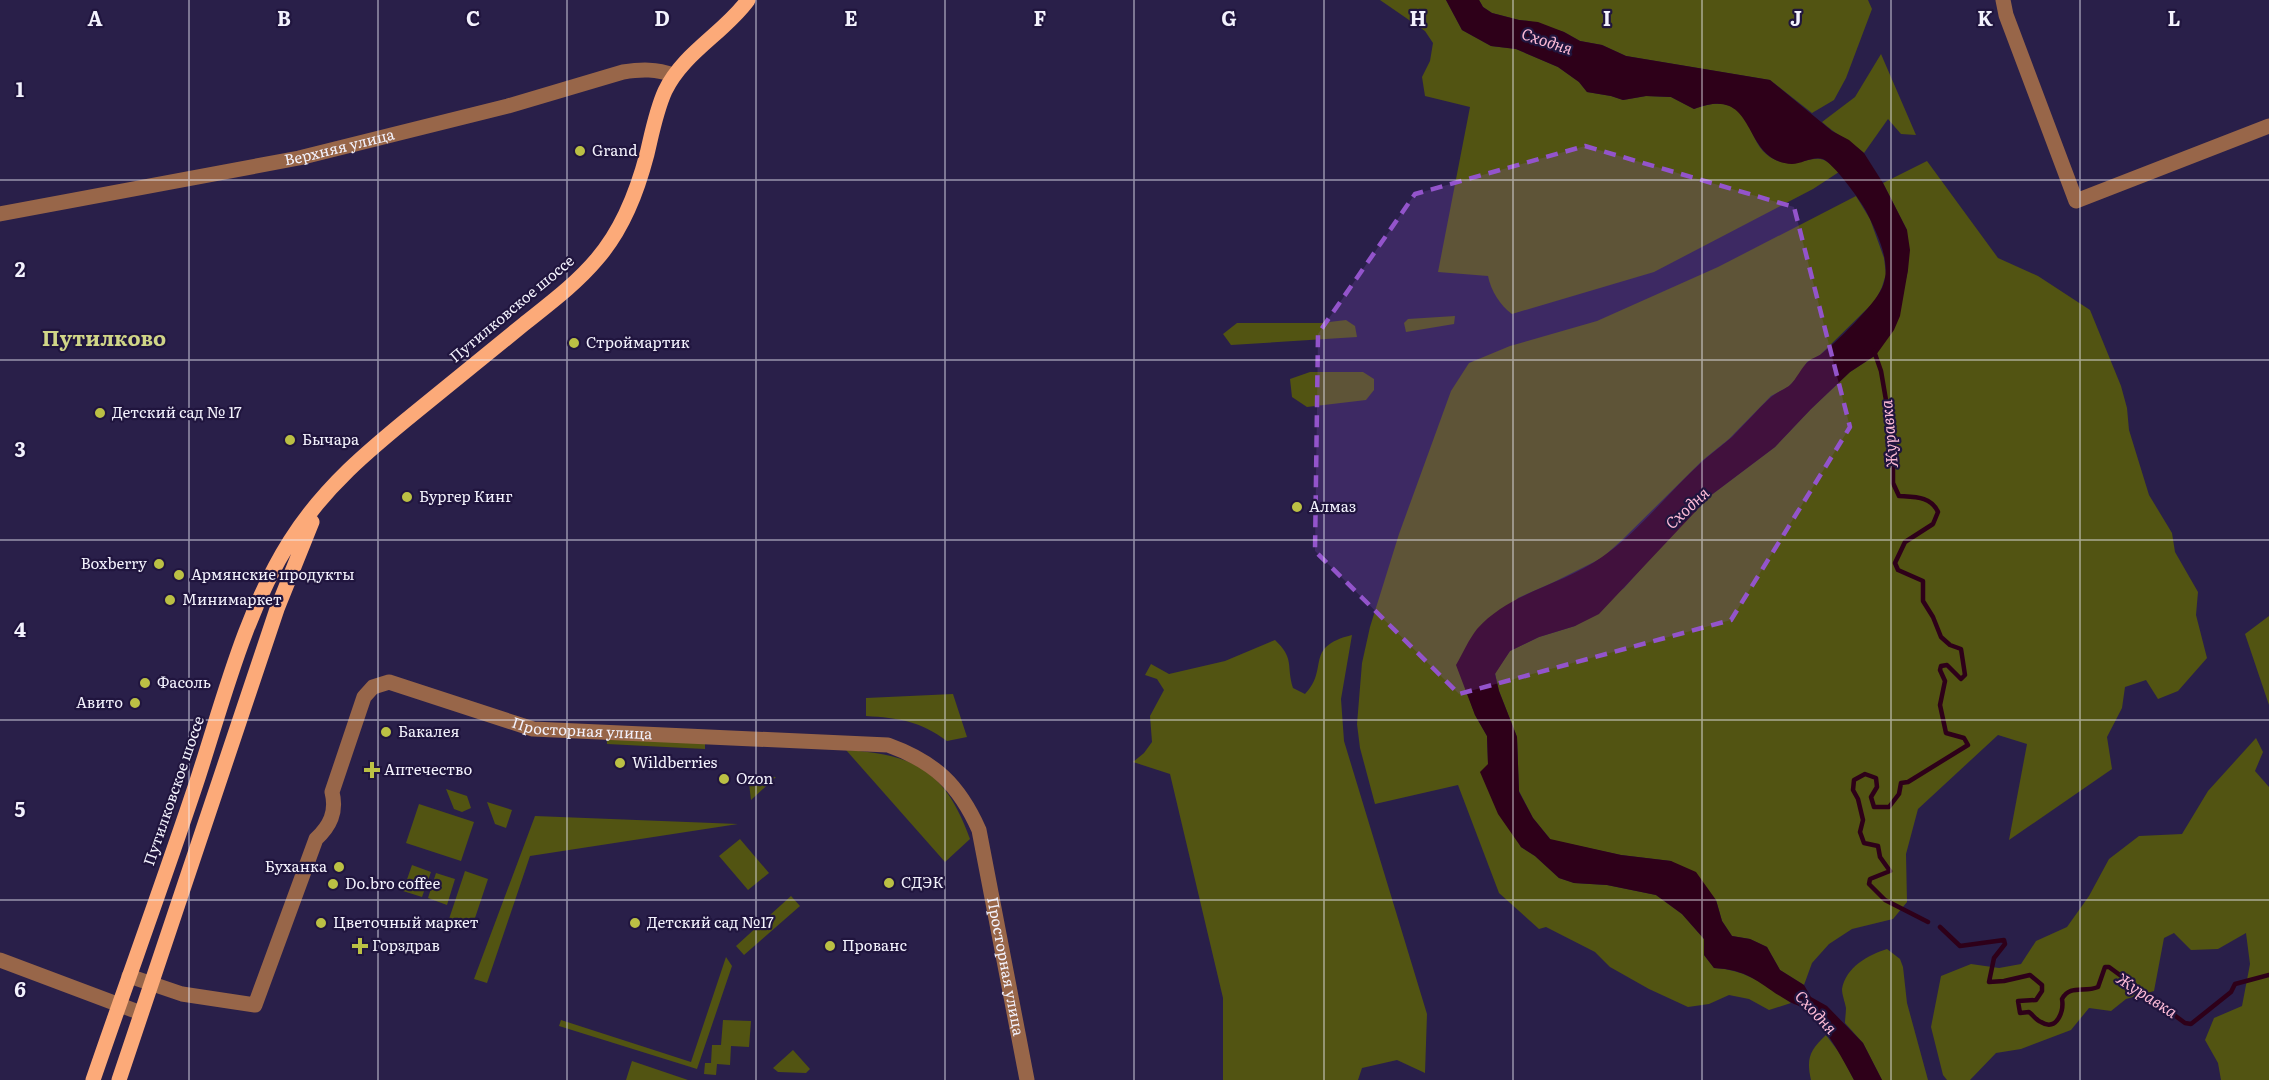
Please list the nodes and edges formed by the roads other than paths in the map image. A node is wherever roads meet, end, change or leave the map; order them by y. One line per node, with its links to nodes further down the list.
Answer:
1 (748, 0): 3 (main road, Путилковское шоссе)
2 (2002, 0): 4 (street)
3 (675, 75): 5 (street, Верхняя улица); 6 (main road, Путилковское шоссе)
4 (2269, 126)
5 (0, 214)
6 (326, 492): 8 (main road, Путилковское шоссе); 9 (main road, Путилковское шоссе)
7 (0, 960): 10 (street)
8 (129, 976): 9 (street, Просторная улица); 10 (main road, Путилковское шоссе)
9 (151, 984): 11 (main road, Путилковское шоссе); 14 (street, Просторная улица)
10 (119, 1004): 11 (street); 12 (main road, Путилковское шоссе)
11 (141, 1012): 13 (main road, Путилковское шоссе)
12 (93, 1080)
13 (119, 1080)
14 (1027, 1080)

